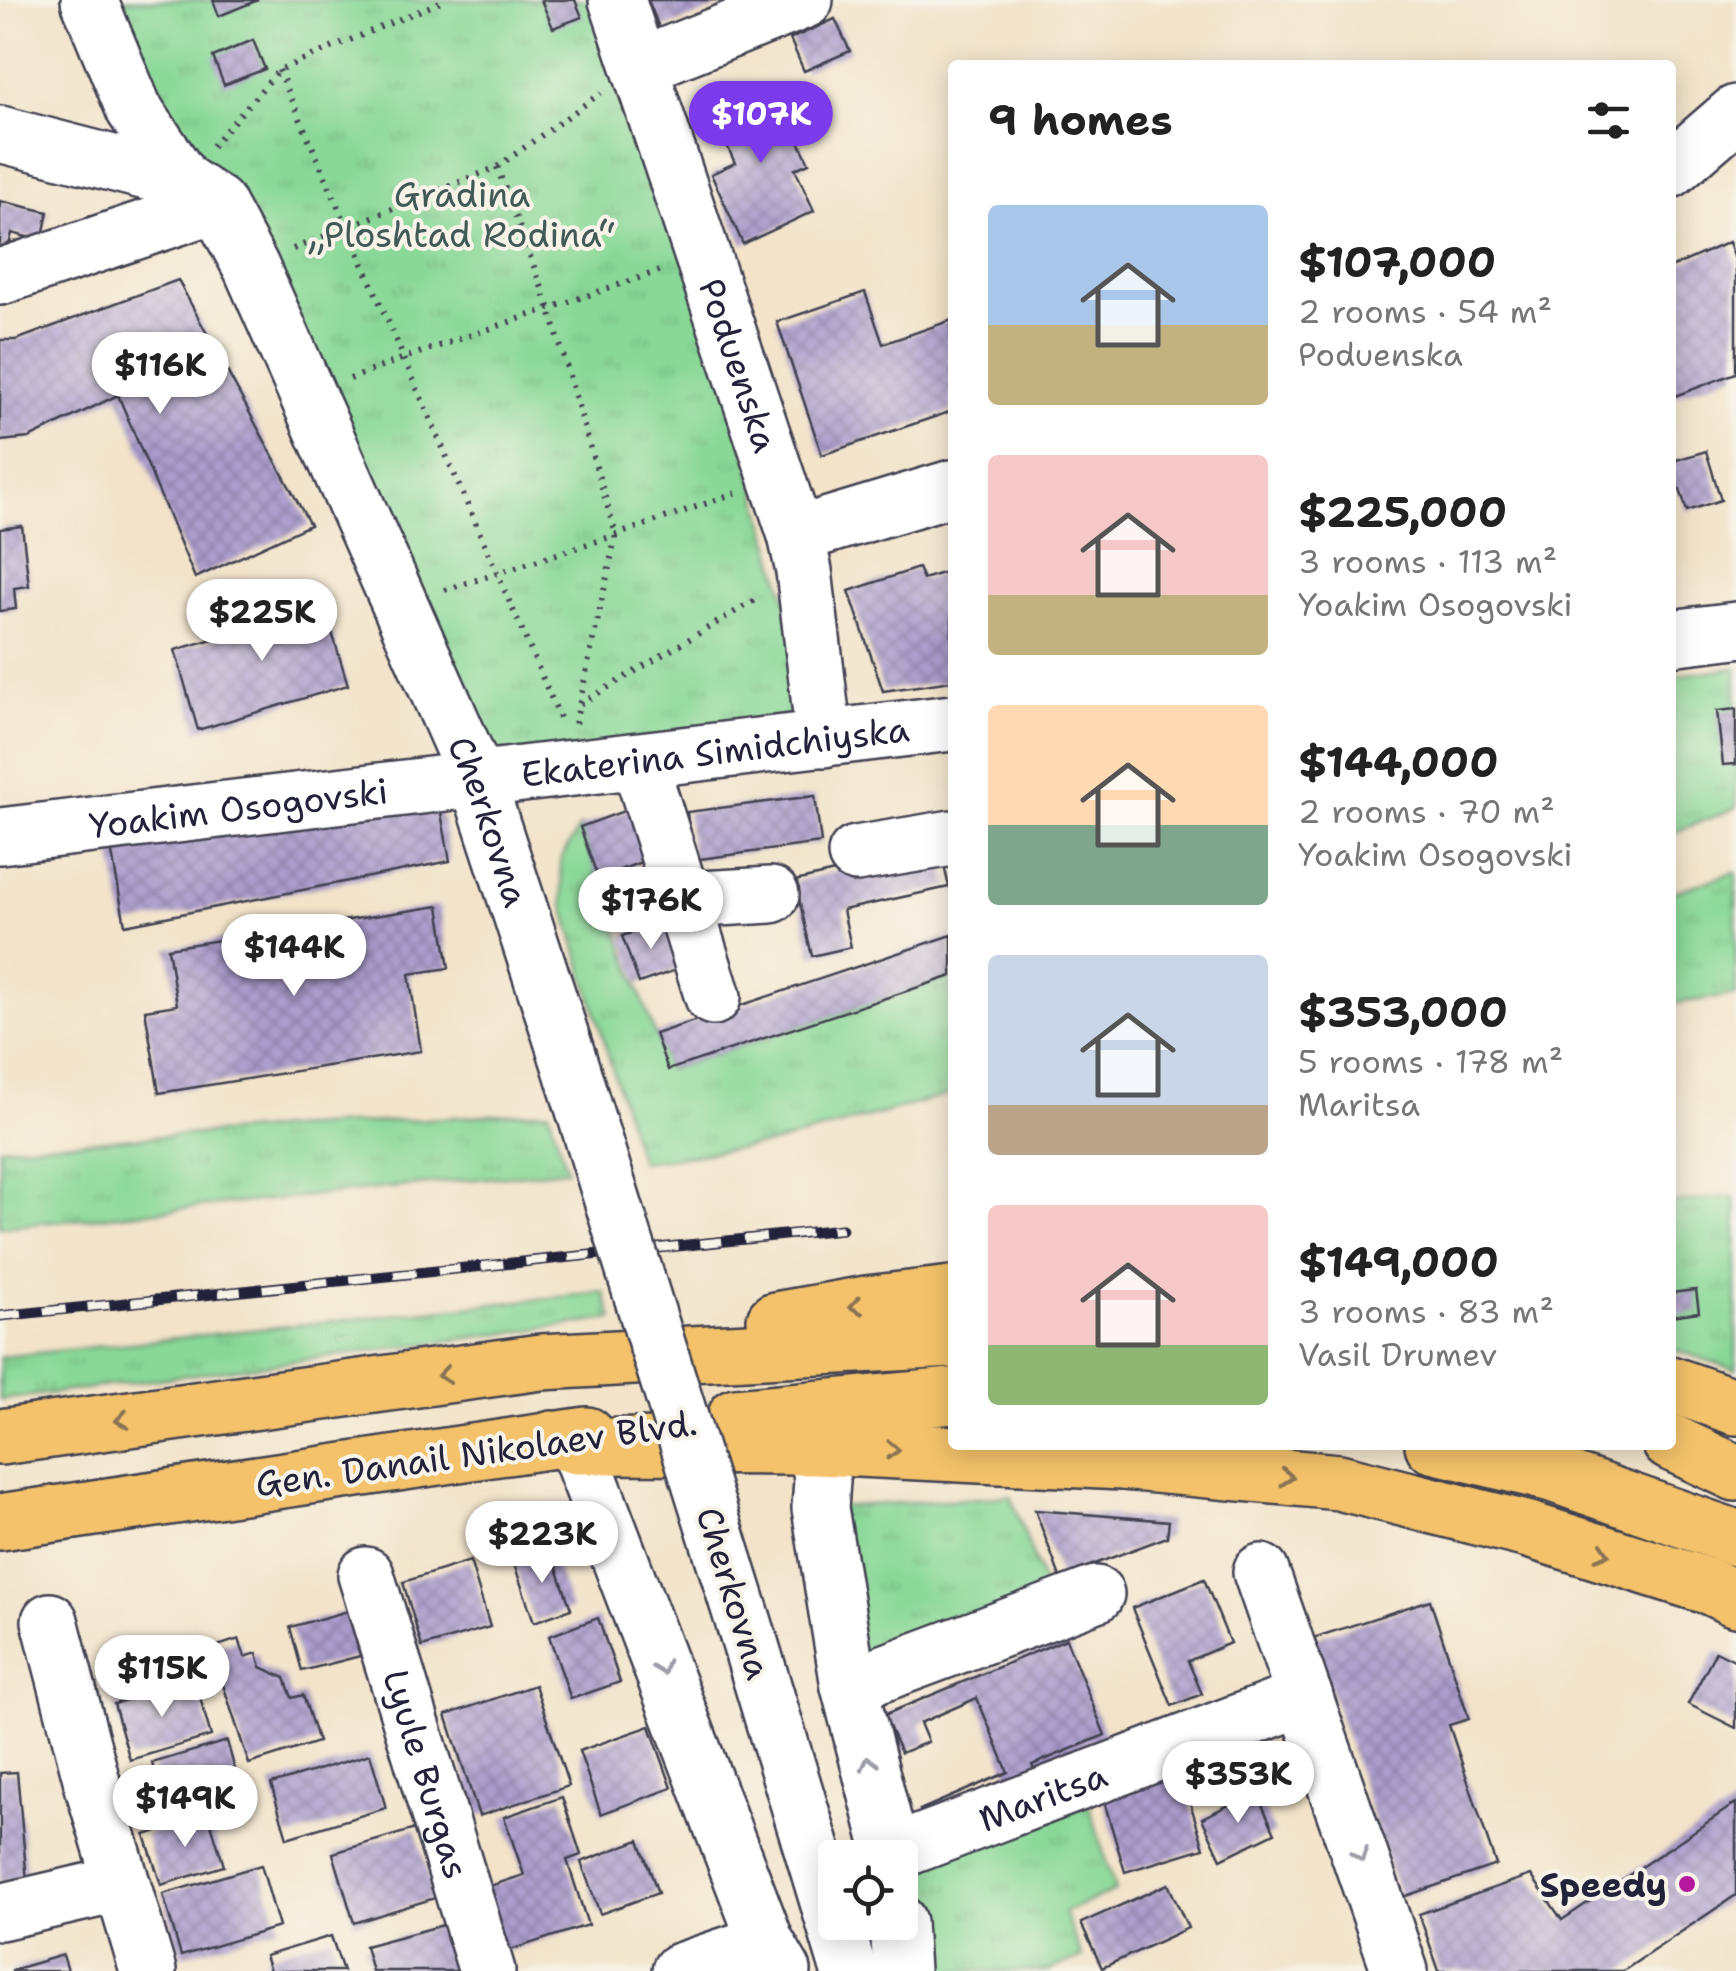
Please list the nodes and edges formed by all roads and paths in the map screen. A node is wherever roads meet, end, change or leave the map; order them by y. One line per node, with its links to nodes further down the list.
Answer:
1 (89, 0): 11 (street, Cherkovna)
2 (445, 0): 6 (path)
3 (617, 0): 5 (street, Poduenska)
4 (805, 0): 5 (street)
5 (640, 66): 10 (path); 13 (street, Poduenska)
6 (279, 70): 11 (path); 12 (path)
7 (1736, 113): 9 (street)
8 (0, 134): 11 (street)
9 (1676, 165)
10 (497, 167): 12 (path); 16 (path)
11 (199, 192): 14 (street, Cherkovna); 15 (street)
12 (348, 227): 14 (path); 17 (path)
13 (701, 256): 16 (path); 19 (street, Poduenska)
14 (250, 267): 18 (street, Cherkovna)
15 (0, 277)
16 (549, 308): 17 (path); 21 (path)
17 (404, 358): 18 (path); 23 (path)
18 (307, 396): 24 (street, Cherkovna)
19 (775, 479): 21 (path); 22 (street, Poduenska)
20 (948, 490): 22 (street)
21 (616, 535): 23 (path); 27 (path)
22 (800, 553): 27 (path); 29 (street, Poduenska)
23 (497, 572): 24 (path); 30 (path)
24 (399, 605): 32 (street, Cherkovna)
25 (1736, 630): 26 (street)
26 (1676, 637)
27 (580, 704): 30 (path)
28 (948, 723): 29 (street, Ekaterina Simidchiyska)
29 (824, 738): 31 (street, Ekaterina Simidchiyska)
30 (569, 757): 31 (street, Ekaterina Simidchiyska); 32 (street, Ekaterina Simidchiyska)
31 (639, 760): 37 (street)
32 (477, 779): 33 (street, Yoakim Osogovski); 69 (street, Cherkovna, bridge)
33 (0, 836)
34 (948, 839): 35 (street)
35 (856, 854)
36 (770, 894): 37 (street)
37 (682, 900): 38 (street)
38 (713, 996)
39 (948, 1294): 41 (main road, one-way to 41)
40 (948, 1340): 41 (main road, Gen. Danail Nikolaev Blvd.)
41 (540, 1362): 45 (main road, Gen. Danail Nikolaev Blvd., one-way to 45)
42 (1676, 1386): 44 (main road)
43 (948, 1396): 46 (main road, Gen. Danail Nikolaev Blvd.)
44 (1736, 1407)
45 (0, 1438)
46 (565, 1443): 48 (main road); 51 (main road, Gen. Danail Nikolaev Blvd.); 65 (street, one-way to 65)
47 (1676, 1445): 50 (main road)
48 (818, 1447): 56 (main road, one-way to 56); 58 (street)
49 (1453, 1450): 52 (main road)
50 (1736, 1473)
51 (0, 1522)
52 (1736, 1538)
53 (1262, 1572): 59 (street)
54 (366, 1575): 67 (street, Lyule Burgas)
55 (1096, 1594): 58 (street)
56 (1736, 1599)
57 (50, 1621): 62 (street)
58 (849, 1686): 60 (street, one-way to 58)
59 (1305, 1697): 61 (street, Maritsa); 71 (street, one-way to 71)
60 (889, 1840)
61 (918, 1845)
62 (121, 1884): 63 (street); 66 (street)
63 (0, 1912)
64 (899, 1940): 70 (street)
65 (775, 1956): 68 (street)
66 (148, 1971)
67 (487, 1971)
68 (680, 1971)
69 (849, 1971)
70 (901, 1971)
71 (1400, 1971)

